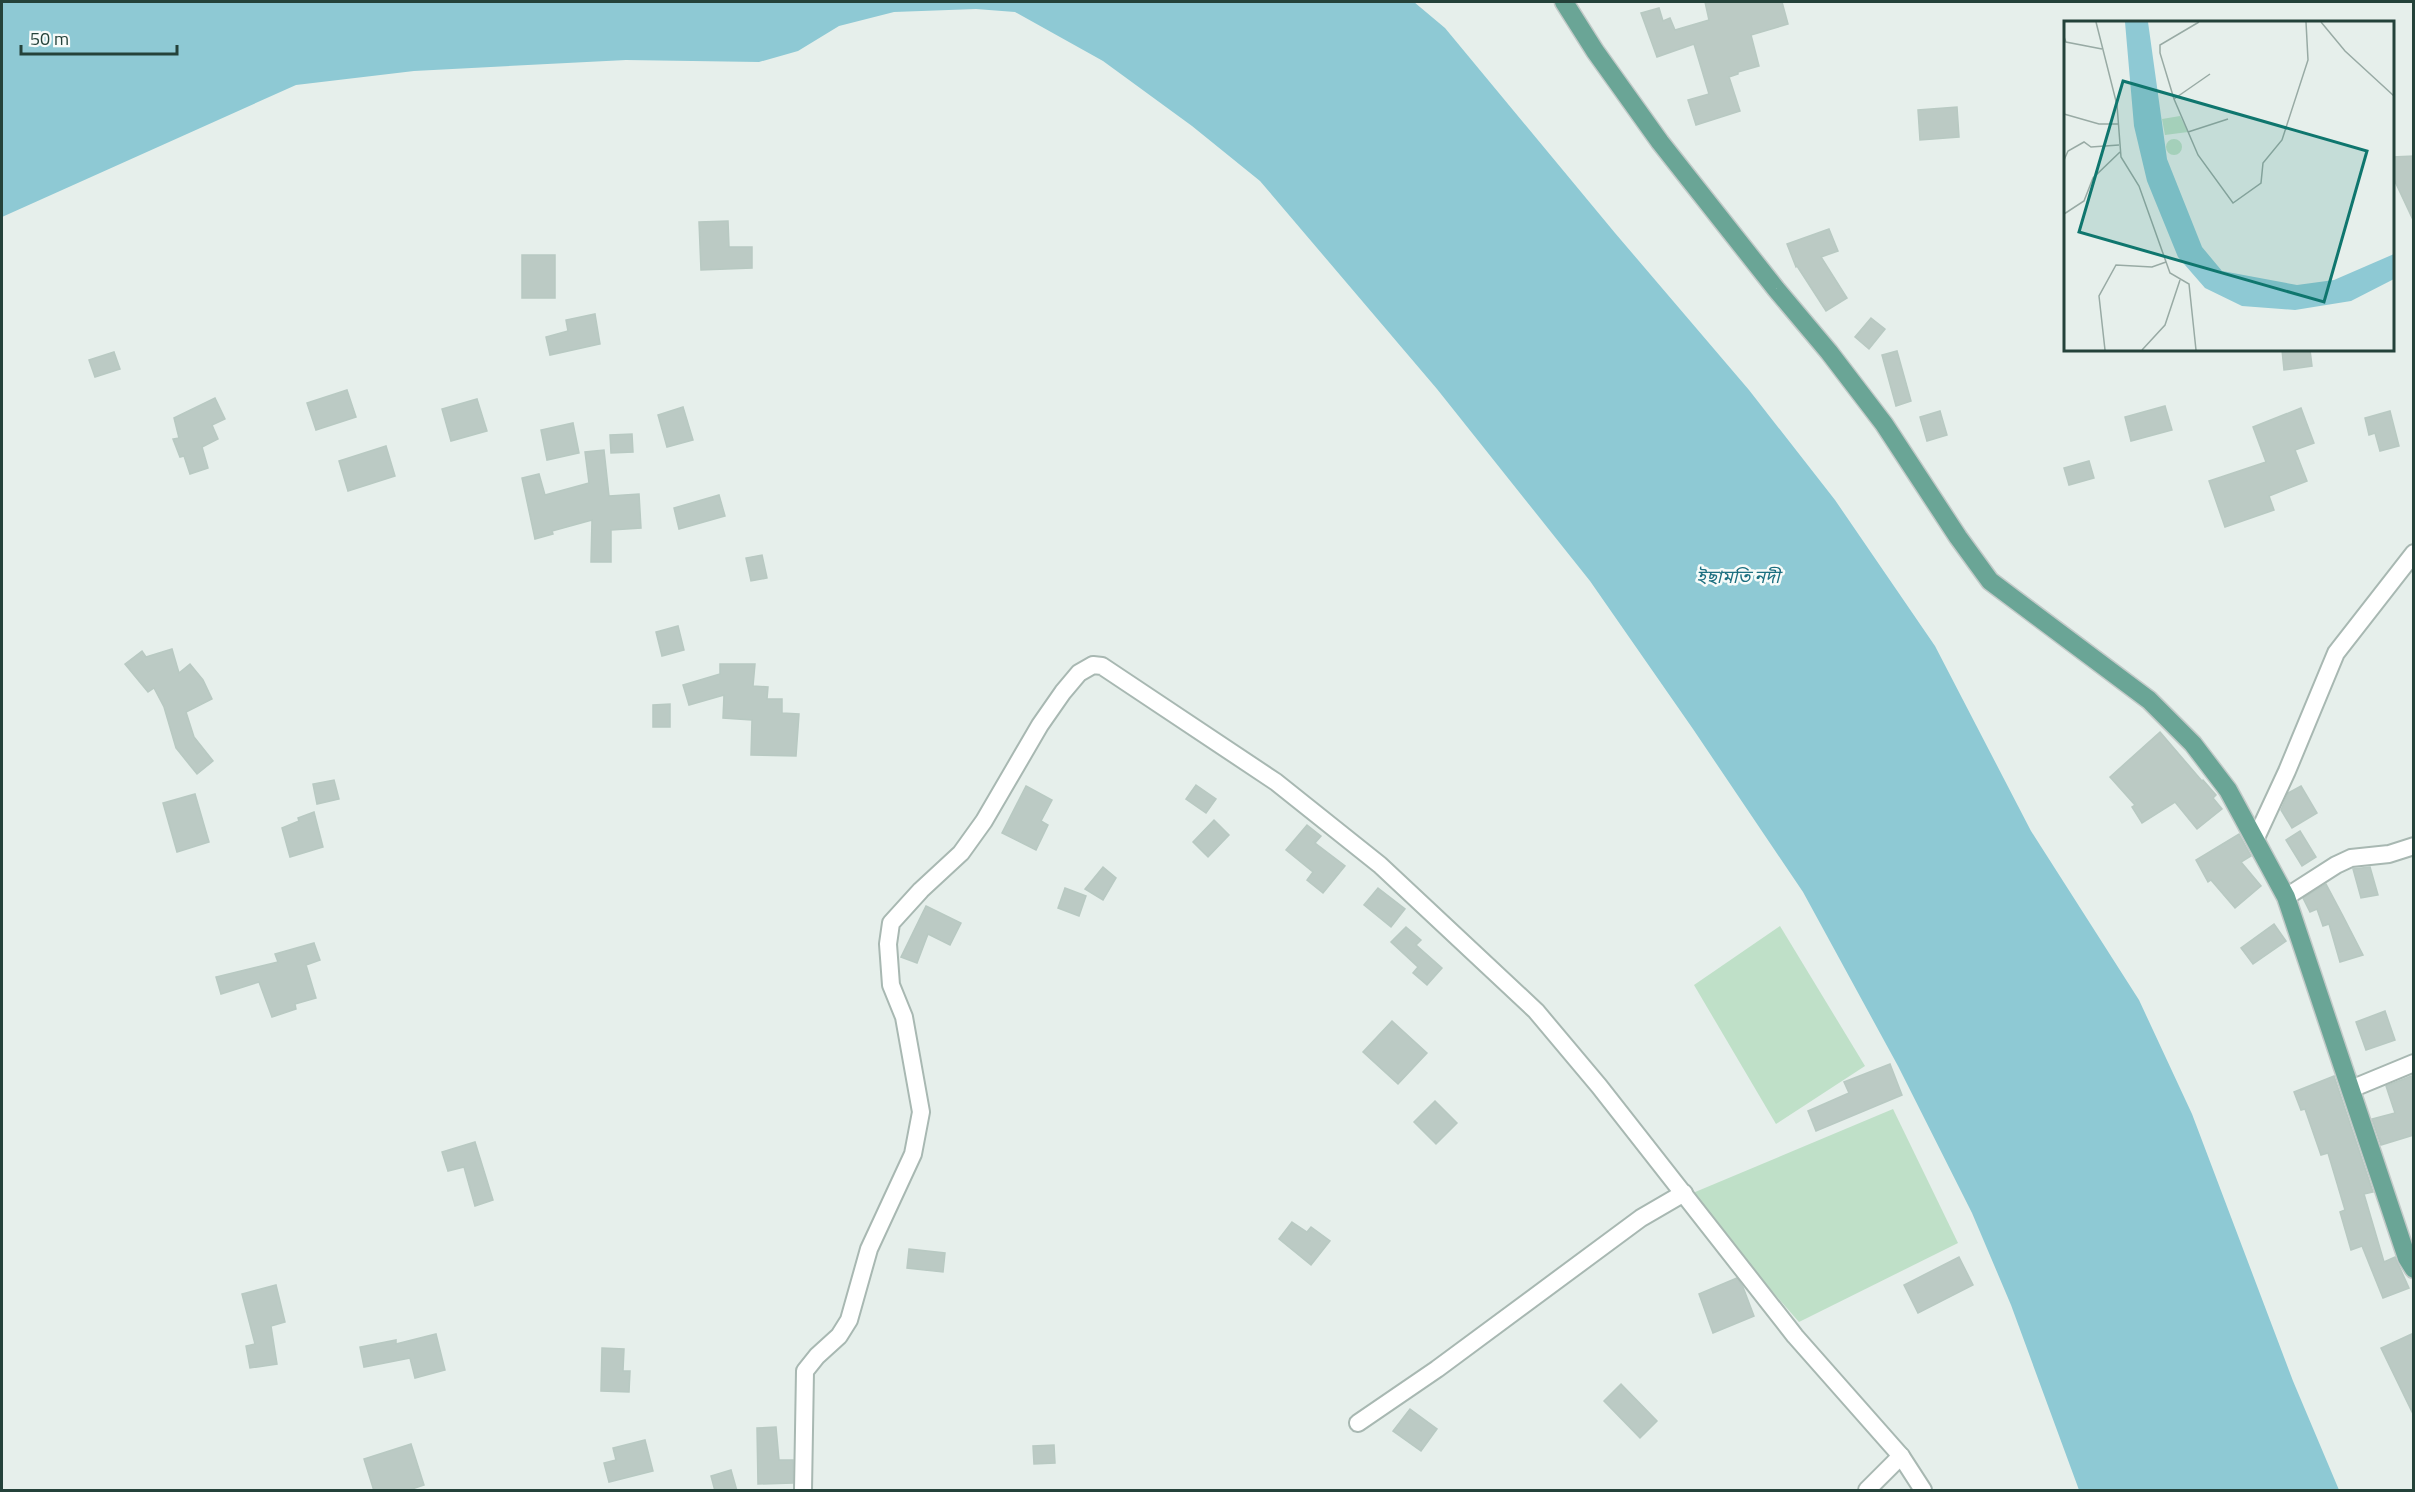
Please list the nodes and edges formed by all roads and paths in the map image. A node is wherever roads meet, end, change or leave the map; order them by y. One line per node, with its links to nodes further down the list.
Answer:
1 (1564, 2): 3 (main road)
2 (2414, 553): 3 (street)
3 (2255, 840): 5 (main road)
4 (2414, 846): 5 (street)
5 (2286, 897): 7 (main road)
6 (2414, 1063): 7 (street)
7 (2351, 1089): 9 (main road)
8 (1684, 1192): 10 (street); 11 (street); 12 (street)
9 (2414, 1269)
10 (1358, 1423)
11 (1901, 1456): 13 (street); 14 (street)
12 (803, 1491)
13 (1868, 1491)
14 (1923, 1491)

